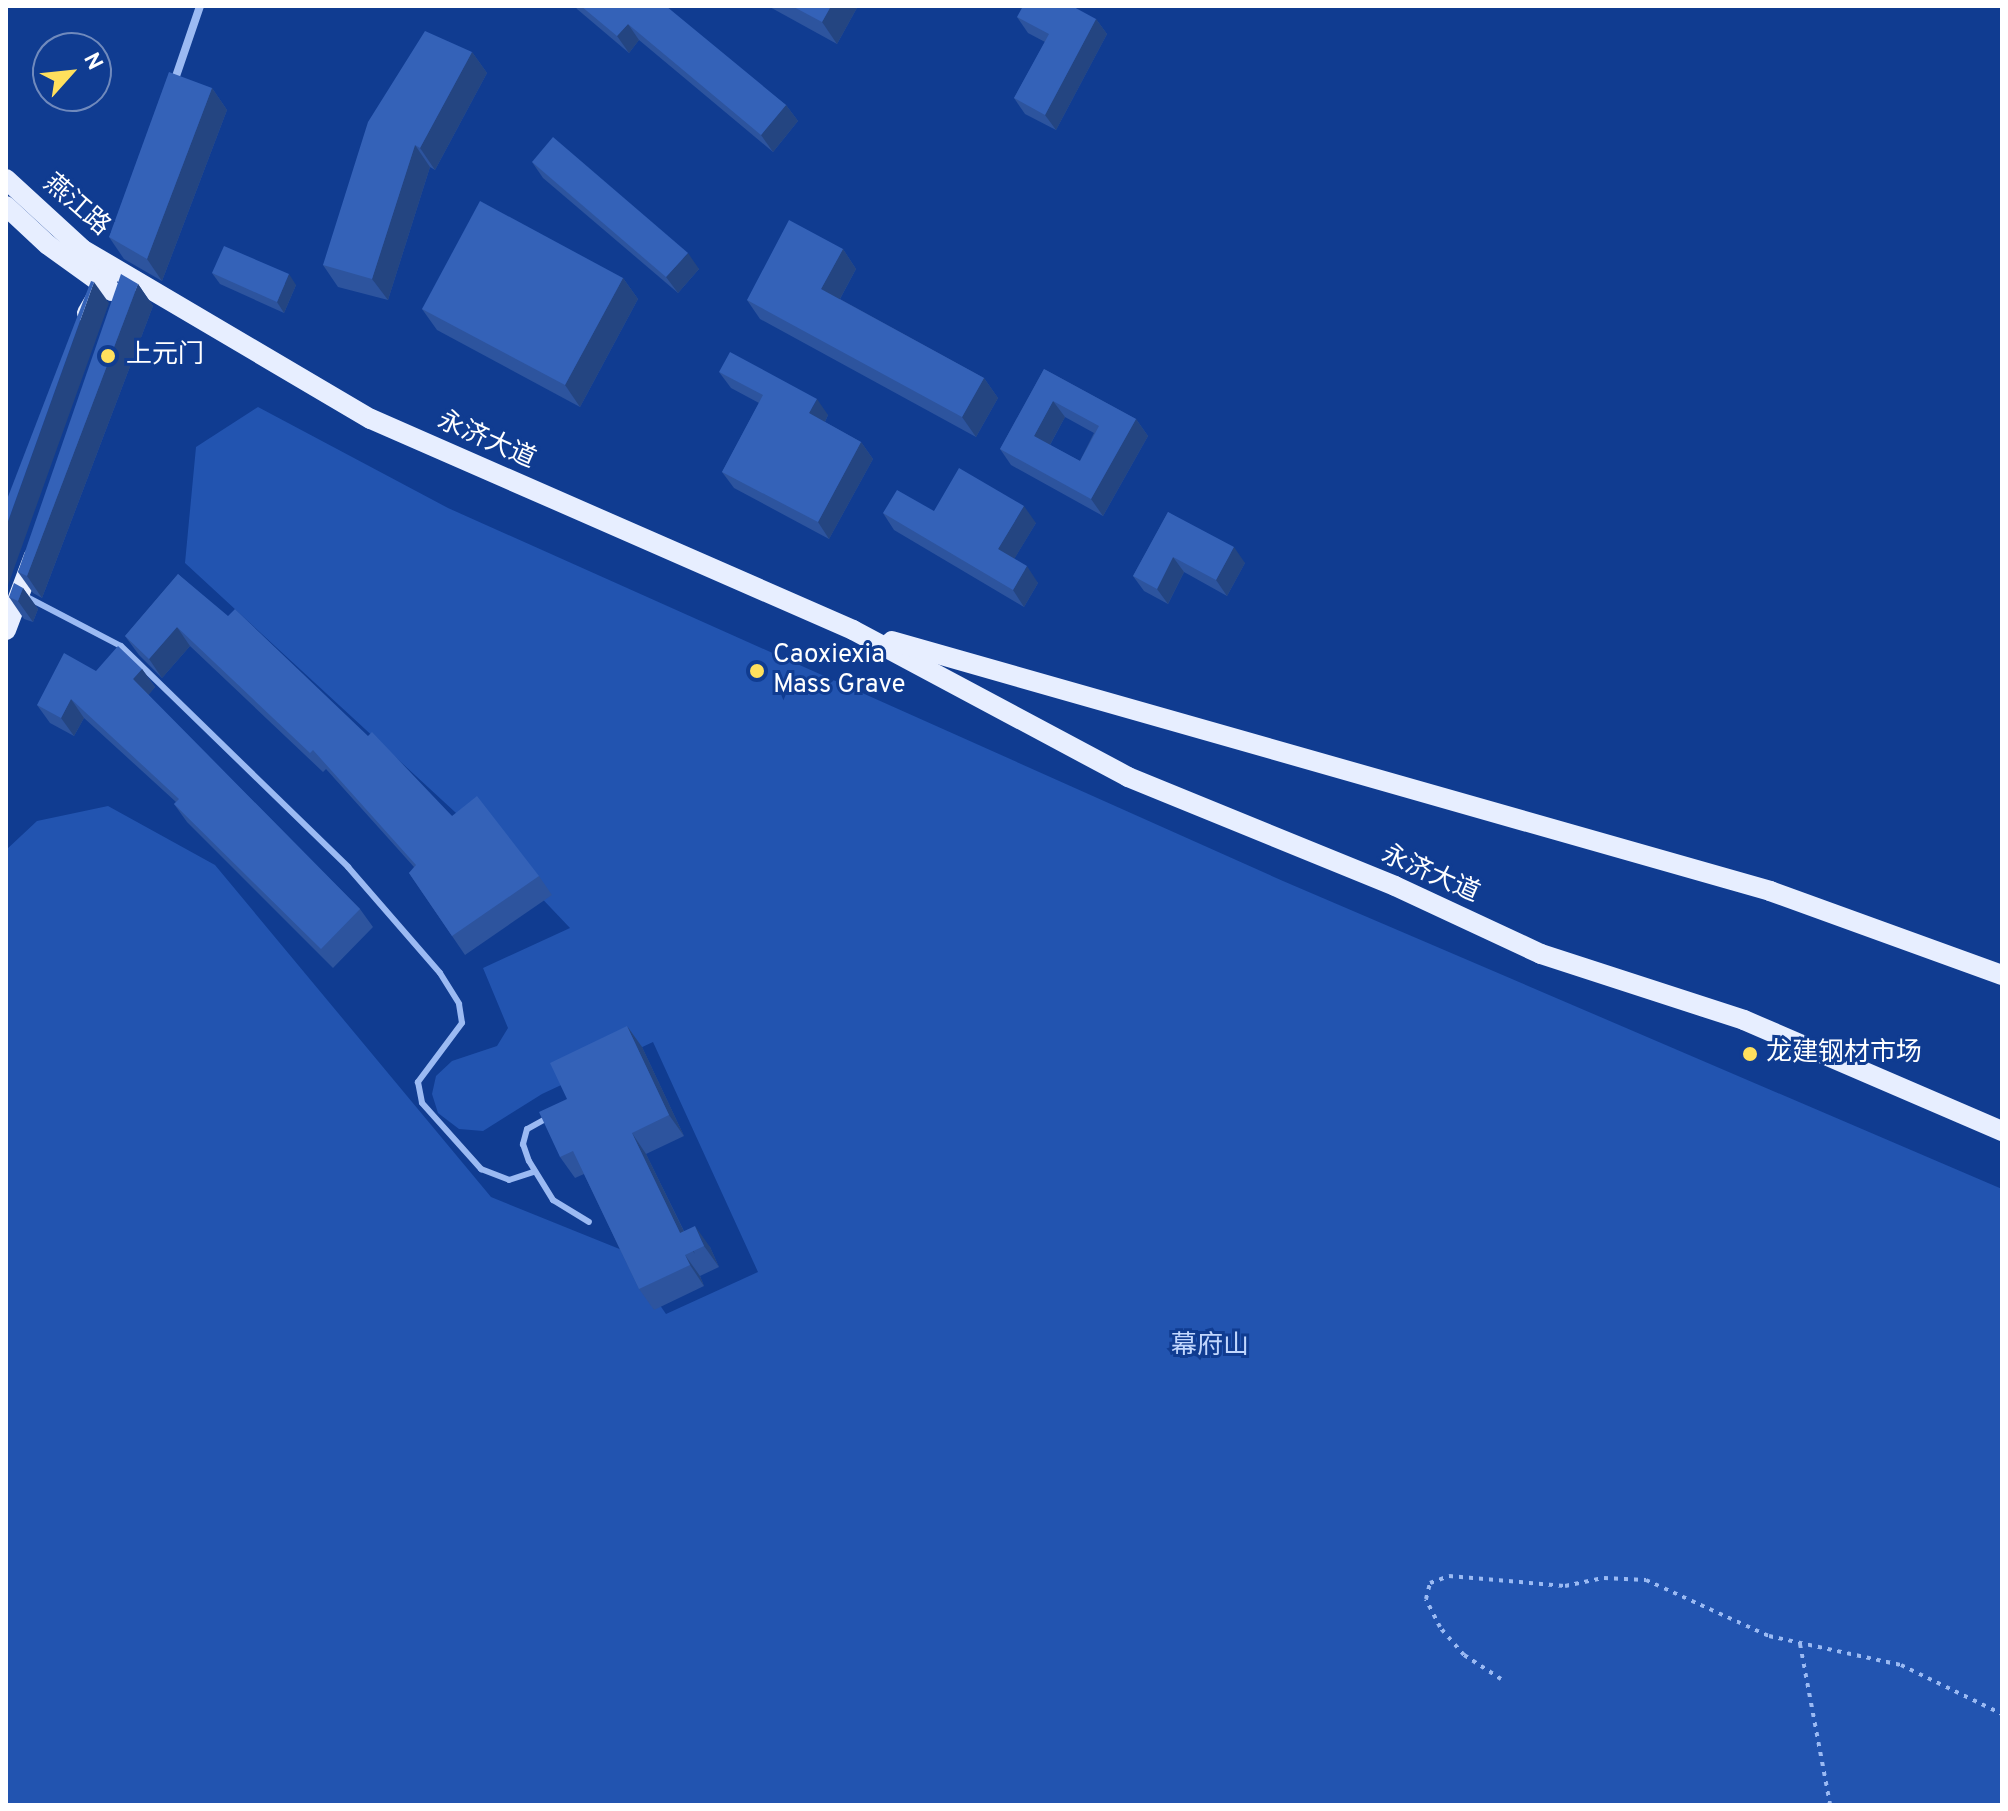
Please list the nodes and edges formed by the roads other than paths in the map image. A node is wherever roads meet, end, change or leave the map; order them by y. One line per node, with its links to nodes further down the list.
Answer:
1 (200, 6): 2 (street)
2 (171, 93)
3 (6, 179): 5 (main road, 燕江路)
4 (6, 206): 5 (main road)
5 (110, 269): 6 (main road); 7 (main road); 11 (main road, 永济大道)
6 (122, 305)
7 (81, 326)
8 (41, 535): 9 (main road)
9 (20, 593): 10 (main road); 15 (lane)
10 (6, 630)
11 (853, 630): 12 (main road, 永济大道); 14 (main road, 永济大道)
12 (2002, 975)
13 (552, 1116): 15 (lane)
14 (2002, 1131)
15 (534, 1172): 16 (lane)
16 (589, 1222)

